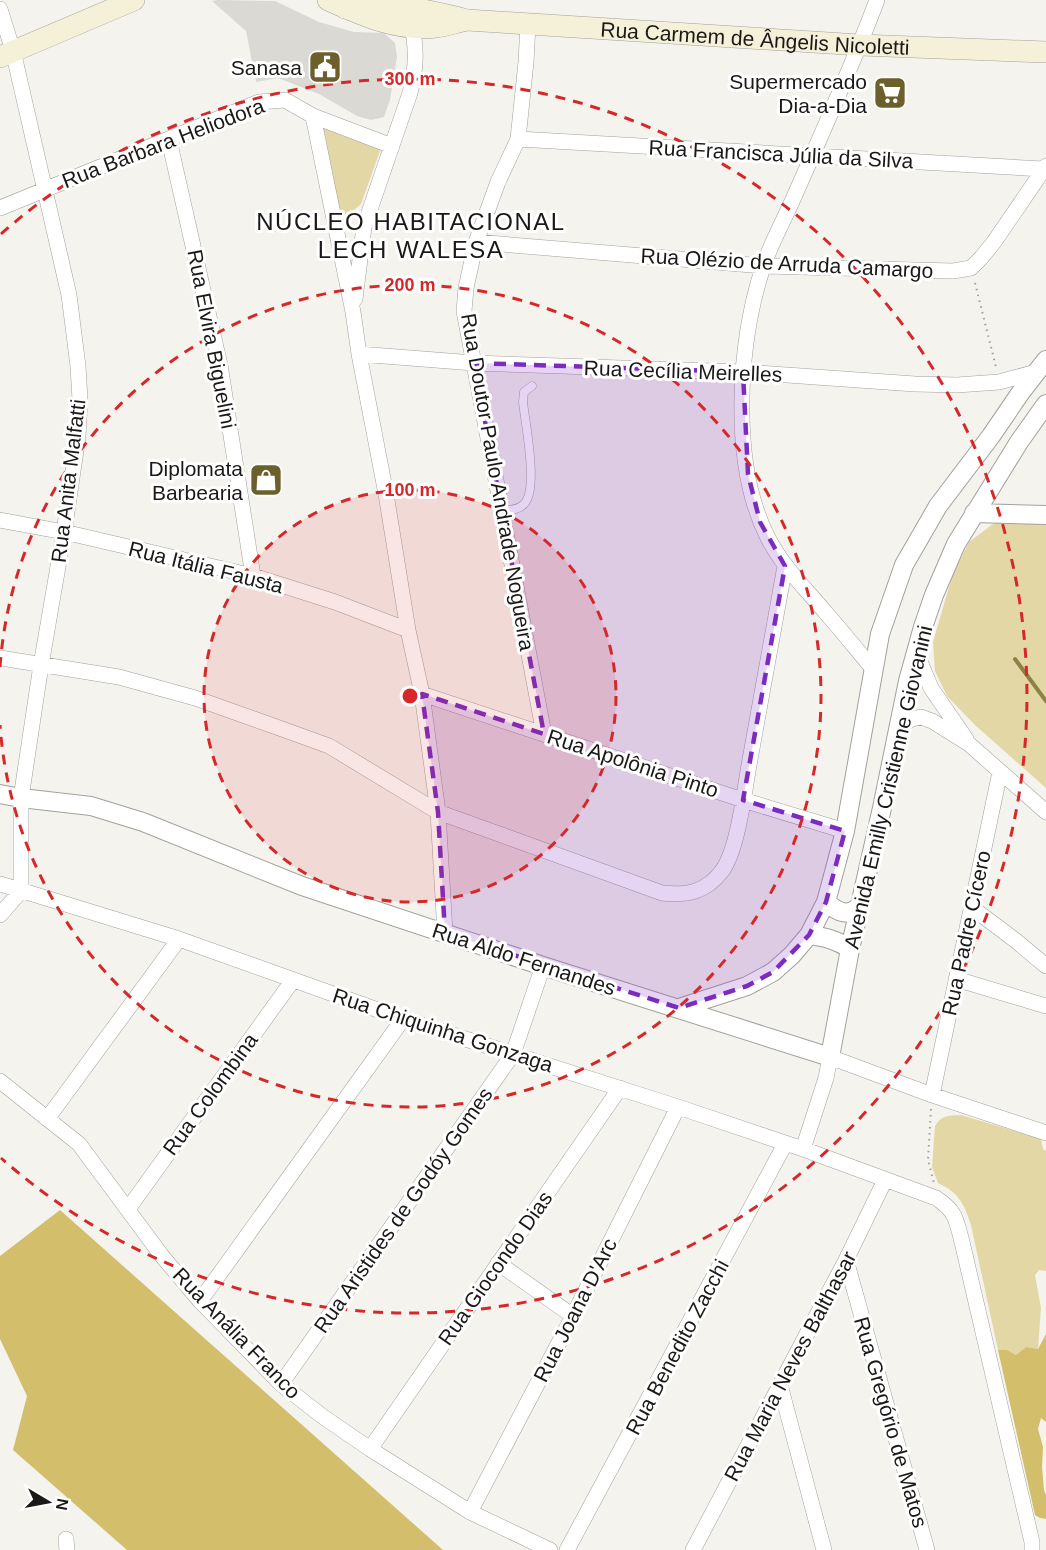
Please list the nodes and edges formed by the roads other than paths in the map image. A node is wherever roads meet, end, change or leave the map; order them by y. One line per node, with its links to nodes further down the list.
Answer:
1 (134, 0): 9 (main road)
2 (877, 0): 7 (street)
3 (337, 4): 5 (main road, Rua Carmem de Ângelis Nicoletti)
4 (0, 9): 9 (street, Rua Anita Malfatti)
5 (409, 12): 6 (main road, Rua Carmem de Ângelis Nicoletti); 13 (street)
6 (528, 24): 7 (main road, Rua Carmem de Ângelis Nicoletti); 11 (street, Rua Doutor Paulo Andrade Nogueira)
7 (860, 45): 8 (main road, Rua Carmem de Ângelis Nicoletti); 14 (street)
8 (1046, 52)
9 (6, 54): 16 (street, Rua Anita Malfatti)
10 (313, 116): 12 (street, Rua Barbara Heliodora); 13 (street, Rua Barbara Heliodora); 18 (street)
11 (518, 139): 14 (street, Rua Francisca Júlia da Silva); 20 (street, Rua Doutor Paulo Andrade Nogueira)
12 (169, 140): 16 (street, Rua Barbara Heliodora); 36 (street, Rua Elvira Biguelini)
13 (392, 146): 19 (street)
14 (812, 155): 15 (street, Rua Francisca Júlia da Silva); 21 (street)
15 (1045, 167): 21 (street, Rua Olézio de Arruda Camargo)
16 (45, 189): 17 (street, Rua Barbara Heliodora); 34 (street, Rua Anita Malfatti)
17 (0, 208)
18 (334, 221): 19 (street); 22 (street)
19 (364, 227): 22 (street)
20 (476, 242): 21 (street, Rua Olézio de Arruda Camargo); 24 (street, Rua Doutor Paulo Andrade Nogueira)
21 (764, 266): 26 (street)
22 (353, 312): 23 (street)
23 (359, 354): 24 (street, Rua Cecília Meirelles); 37 (street)
24 (474, 363): 26 (street, Rua Cecília Meirelles); 30 (street, Rua Doutor Paulo Andrade Nogueira)
25 (1041, 366): 27 (street, Avenida Emilly Cristienne Giovanini)
26 (743, 372): 27 (street, Rua Cecília Meirelles); 35 (street)
27 (1009, 385): 41 (street, Avenida Emilly Cristienne Giovanini)
28 (532, 386): 30 (lane)
29 (1046, 404): 31 (street, Avenida Emilly Cristienne Giovanini)
30 (502, 511): 44 (street, Rua Doutor Paulo Andrade Nogueira)
31 (974, 513): 32 (street); 38 (street, Avenida Emilly Cristienne Giovanini)
32 (1046, 515)
33 (0, 520): 34 (street, Rua Itália Fausta)
34 (64, 532): 36 (street, Rua Itália Fausta); 40 (street, Rua Anita Malfatti)
35 (785, 566): 41 (street); 49 (street)
36 (254, 576): 37 (street, Rua Itália Fausta)
37 (408, 630): 42 (street)
38 (916, 652): 43 (street, Avenida Emilly Cristienne Giovanini); 45 (street)
39 (0, 658): 40 (street)
40 (41, 665): 48 (street, Rua Anita Malfatti); 50 (street)
41 (873, 669): 52 (street, Avenida Emilly Cristienne Giovanini)
42 (422, 694): 44 (street, Rua Apolônia Pinto); 50 (street)
43 (899, 726): 45 (street); 56 (street, Avenida Emilly Cristienne Giovanini)
44 (544, 734): 49 (street, Rua Apolônia Pinto)
45 (969, 744): 46 (street)
46 (1000, 772): 51 (street); 57 (street, Rua Padre Cícero)
47 (0, 794): 48 (street, Rua Aldo Fernandes)
48 (21, 798): 54 (street, Rua Anita Malfatti); 59 (street, Rua Aldo Fernandes)
49 (743, 800): 50 (street); 52 (street, Rua Apolônia Pinto)
50 (438, 812): 59 (street)
51 (1046, 812)
52 (845, 831): 55 (street, Avenida Emilly Cristienne Giovanini)
53 (0, 884): 54 (street, Rua Chiquinha Gonzaga)
54 (21, 891): 58 (street); 61 (street, Rua Chiquinha Gonzaga)
55 (826, 902): 56 (street); 60 (street, Avenida Emilly Cristienne Giovanini)
56 (860, 905): 62 (street, Avenida Emilly Cristienne Giovanini)
57 (971, 907): 64 (street); 65 (street, Rua Padre Cícero)
58 (0, 915)
59 (445, 933): 63 (street, Rua Aldo Fernandes)
60 (809, 935): 62 (street); 68 (street, Avenida Emilly Cristienne Giovanini)
61 (179, 939): 66 (street, Rua Chiquinha Gonzaga); 76 (street)
62 (850, 949): 71 (street, Avenida Emilly Cristienne Giovanini)
63 (543, 966): 68 (street, Rua Aldo Fernandes); 70 (street, Rua Aristides de Godóy Gomes)
64 (1046, 966)
65 (956, 979): 67 (street); 74 (street, Rua Padre Cícero)
66 (293, 980): 69 (street, Rua Chiquinha Gonzaga); 81 (street, Rua Colombina)
67 (1046, 1006)
68 (679, 1008): 71 (street, Rua Aldo Fernandes)
69 (403, 1019): 70 (street, Rua Chiquinha Gonzaga); 84 (street)
70 (513, 1054): 73 (street, Rua Chiquinha Gonzaga); 86 (street, Rua Aristides de Godóy Gomes)
71 (830, 1057): 74 (street, Rua Aldo Fernandes); 79 (street)
72 (0, 1081): 76 (street, Rua Anália Franco)
73 (620, 1088): 75 (street, Rua Chiquinha Gonzaga); 83 (street, Rua Giocondo Dias)
74 (932, 1095): 77 (street, Rua Aldo Fernandes)
75 (678, 1107): 78 (street, Rua Chiquinha Gonzaga); 85 (street, Rua Joana D'Arc)
76 (47, 1119): 81 (street, Rua Anália Franco)
77 (1046, 1133)
78 (785, 1144): 79 (street, Rua Chiquinha Gonzaga); 91 (street, Rua Benedito Zacchi)
79 (803, 1149): 80 (street, Rua Chiquinha Gonzaga)
80 (885, 1180): 82 (street, Rua Maria Neves Balthasar); 95 (street, Rua Chiquinha Gonzaga)
81 (128, 1209): 84 (street, Rua Anália Franco)
82 (846, 1260): 87 (street, Rua Maria Neves Balthasar); 94 (street, Rua Gregório de Matos)
83 (498, 1263): 85 (street); 88 (street, Rua Giocondo Dias)
84 (200, 1301): 86 (street, Rua Anália Franco)
85 (573, 1316): 89 (street, Rua Joana D'Arc)
86 (281, 1384): 88 (street, Rua Anália Franco)
87 (780, 1385): 92 (street, Rua Maria Neves Balthasar); 93 (street)
88 (370, 1449): 89 (street, Rua Anália Franco)
89 (470, 1512): 90 (street, Rua Anália Franco)
90 (550, 1550)
91 (567, 1550)
92 (693, 1550)
93 (824, 1550)
94 (927, 1550)
95 (1032, 1550)

